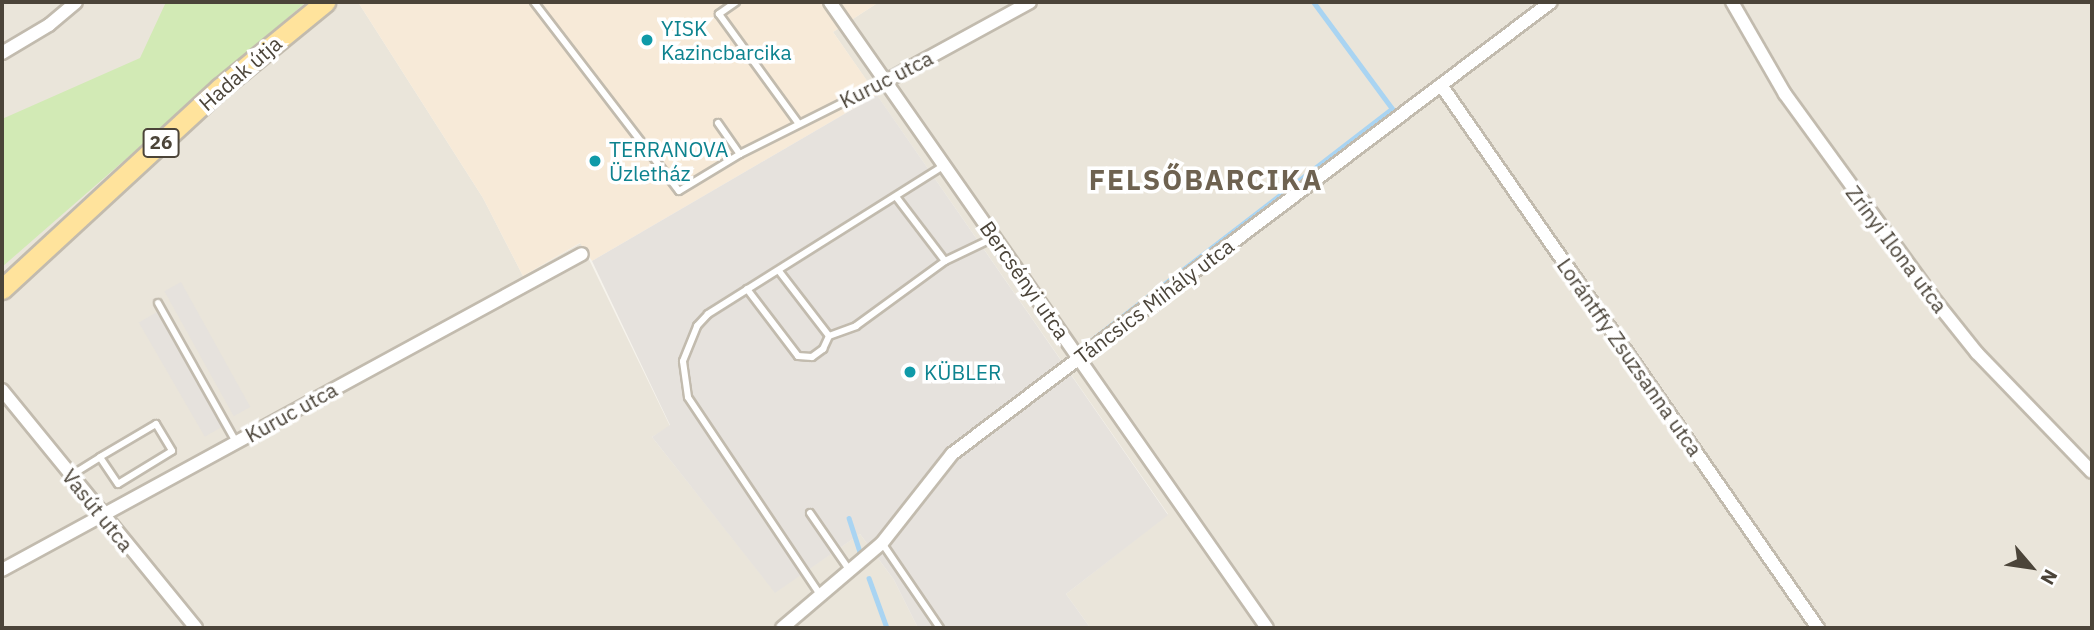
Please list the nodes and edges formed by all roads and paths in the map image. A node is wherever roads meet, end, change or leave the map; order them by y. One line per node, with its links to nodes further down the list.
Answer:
1 (76, 2): 9 (street)
2 (325, 2): 21 (main road, Hadak útja / 26)
3 (534, 2): 14 (lane, Kuruc utca)
4 (737, 2): 13 (lane)
5 (830, 2): 10 (street, Bercsényi utca)
6 (1030, 2): 10 (street, Kuruc utca)
7 (1551, 2): 11 (street, Táncsics Mihály utca)
8 (1732, 2): 29 (street, Zrínyi Ilona utca)
9 (2, 53)
10 (886, 81): 13 (lane, Kuruc utca); 15 (street, Bercsényi utca)
11 (1441, 85): 25 (street, Táncsics Mihály utca); 41 (street, Lorántffy Zsuzsanna utca)
12 (718, 123): 14 (lane)
13 (799, 124): 14 (lane, Kuruc utca)
14 (740, 154)
15 (945, 165): 16 (lane); 17 (street, Bercsényi utca)
16 (897, 198): 19 (lane); 20 (lane)
17 (995, 237): 19 (lane); 25 (street, Bercsényi utca)
18 (582, 254): 27 (street, Kuruc utca)
19 (945, 261): 24 (lane)
20 (779, 271): 22 (lane); 24 (lane)
21 (2, 289)
22 (747, 289): 24 (lane); 36 (lane)
23 (158, 303): 27 (lane)
24 (829, 336)
25 (1079, 357): 33 (street, Táncsics Mihály utca); 40 (street, Bercsényi utca)
26 (2, 390): 30 (street, Vasút utca)
27 (236, 442): 32 (street, Kuruc utca)
28 (100, 457): 28 (lane); 30 (lane)
29 (2092, 472)
30 (70, 476): 32 (street, Vasút utca)
31 (810, 513): 34 (lane)
32 (101, 516): 35 (street, Kuruc utca); 37 (street, Vasút utca)
33 (882, 543): 34 (street, Táncsics Mihály utca); 39 (lane)
34 (848, 568): 36 (street, Táncsics Mihály utca)
35 (2, 570)
36 (821, 596): 38 (street, Táncsics Mihály utca)
37 (195, 628)
38 (782, 628)
39 (940, 628)
40 (1267, 628)
41 (1818, 628)

